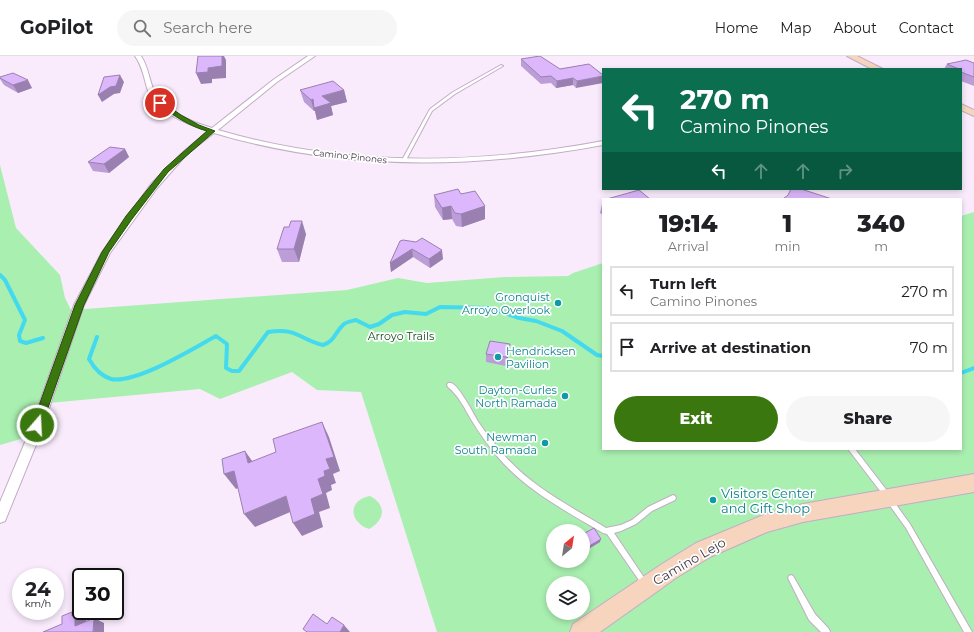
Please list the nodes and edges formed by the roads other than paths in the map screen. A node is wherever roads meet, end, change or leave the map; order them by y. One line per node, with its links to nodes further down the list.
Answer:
1 (138, 56): 8 (street, Camino Pinones)
2 (312, 56): 8 (street)
3 (851, 56): 5 (street)
4 (502, 66): 10 (lane)
5 (876, 68)
6 (962, 107): 7 (street)
7 (974, 113)
8 (212, 131): 10 (street, Camino Pinones); 16 (street)
9 (602, 144): 10 (street, Camino Pinones)
10 (404, 160)
11 (450, 384): 17 (lane)
12 (852, 450): 15 (lane)
13 (974, 483): 15 (street, Camino Lejo)
14 (673, 498): 17 (lane)
15 (889, 498): 19 (street, Camino Lejo); 22 (lane)
16 (0, 517)
17 (608, 530): 19 (lane)
18 (791, 578): 21 (lane)
19 (647, 586): 20 (street, Camino Lejo)
20 (581, 632)
21 (826, 632)
22 (968, 632)

